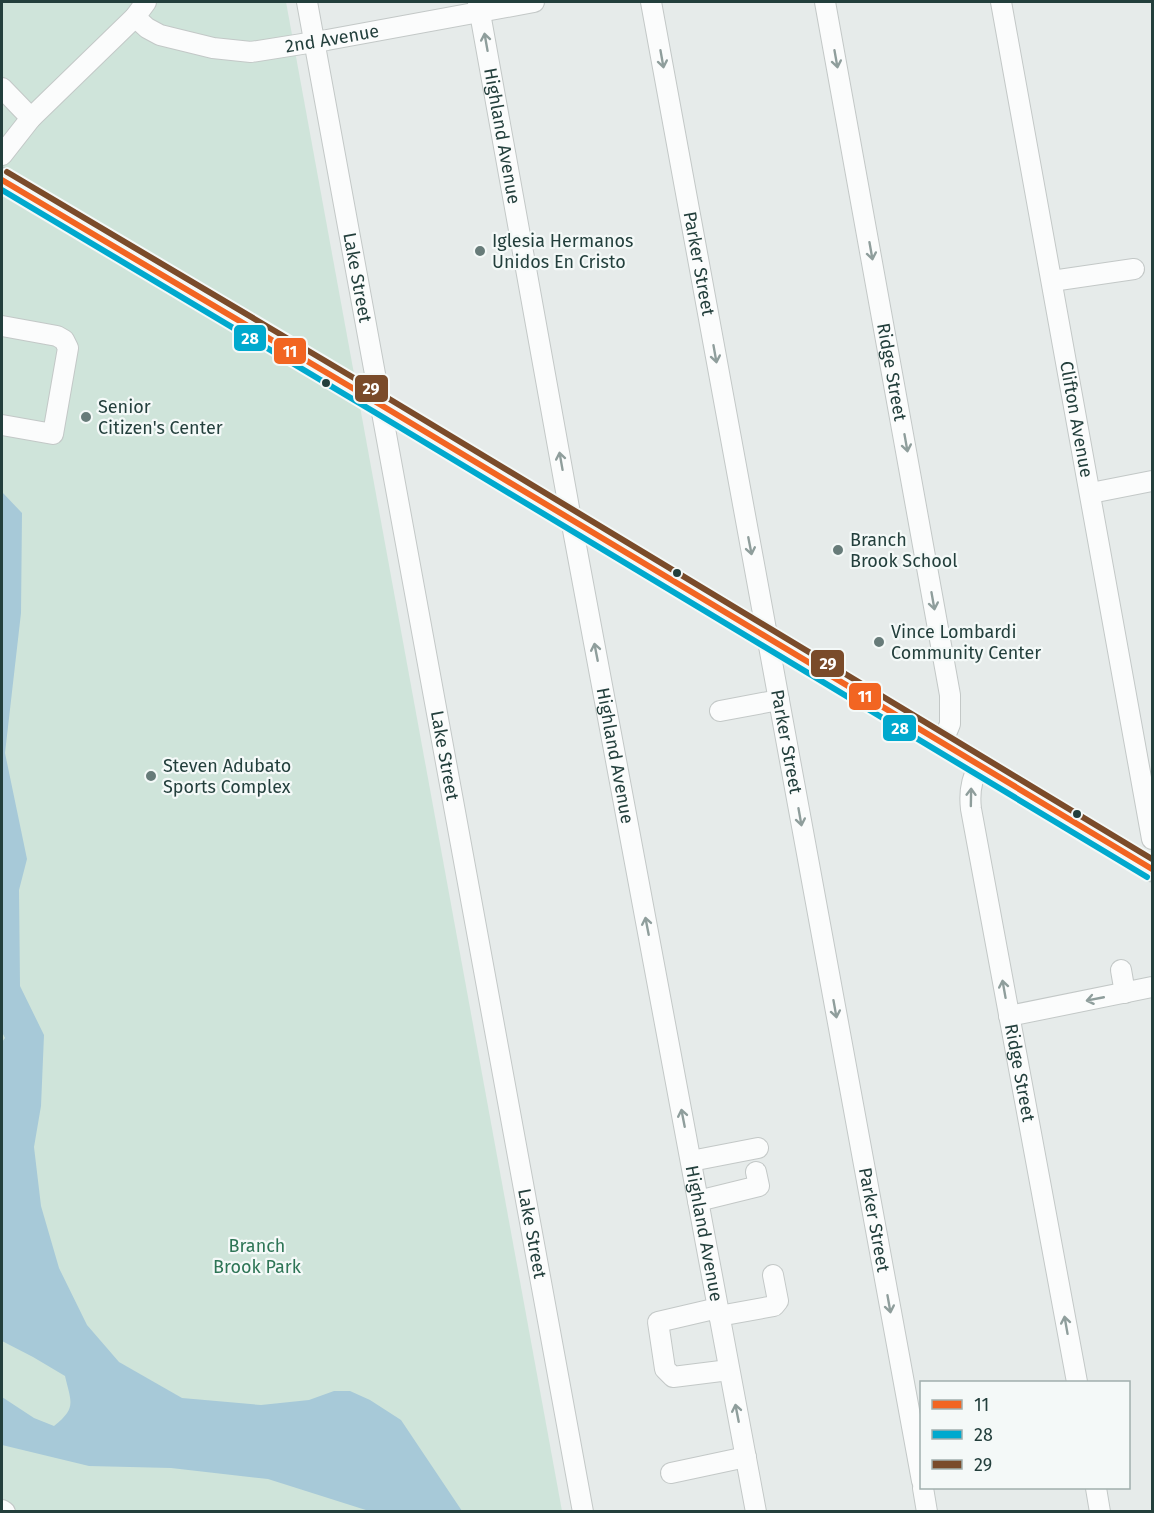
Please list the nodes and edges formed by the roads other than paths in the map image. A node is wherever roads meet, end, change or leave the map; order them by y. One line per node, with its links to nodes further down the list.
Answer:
1 (307, 2): 8 (street, Lake Street)
2 (534, 2): 6 (street, 2nd Avenue)
3 (651, 2): 21 (street, Parker Street, one-way to 21)
4 (825, 2): 24 (street, Ridge Street, one-way to 24)
5 (1001, 2): 14 (street, Clifton Avenue)
6 (479, 6): 8 (street, 2nd Avenue); 20 (street, Highland Avenue, one-way to 6)
7 (141, 9): 8 (street, 2nd Avenue); 10 (street)
8 (314, 42): 16 (street, Lake Street)
9 (2, 88): 10 (street)
10 (31, 118): 11 (street)
11 (2, 155)
12 (2, 180): 16 (main road)
13 (1134, 269): 14 (street)
14 (1052, 281): 19 (street, Clifton Avenue)
15 (2, 326): 17 (street)
16 (381, 405): 20 (main road); 45 (street, Lake Street)
17 (2, 425)
18 (1152, 481): 19 (street)
19 (1090, 493): 26 (street, Clifton Avenue)
20 (571, 519): 21 (main road); 33 (street, Highland Avenue, one-way to 20)
21 (767, 635): 22 (street, Parker Street); 24 (main road)
22 (779, 700): 23 (street); 42 (street, Parker Street, one-way to 42)
23 (720, 711)
24 (943, 741): 25 (main road)
25 (980, 764): 27 (main road); 31 (street, Ridge Street, one-way to 25)
26 (1152, 839)
27 (1152, 869)
28 (1121, 970): 30 (street)
29 (1152, 987): 30 (street)
30 (1125, 993): 31 (street, one-way to 31)
31 (1009, 1016): 39 (street, Ridge Street, one-way to 31)
32 (758, 1148): 33 (street)
33 (691, 1161): 35 (street, Highland Avenue)
34 (756, 1172): 35 (street)
35 (698, 1201): 37 (street, Highland Avenue)
36 (773, 1275): 37 (street)
37 (719, 1312): 38 (street, Highland Avenue); 38 (street)
38 (729, 1370): 40 (street, Highland Avenue, one-way to 38)
39 (1077, 1381)
40 (746, 1458): 41 (street); 46 (street, Highland Avenue)
41 (671, 1473)
42 (920, 1475)
43 (923, 1489): 47 (street)
44 (1096, 1489): 48 (street)
45 (583, 1512)
46 (756, 1512)
47 (927, 1512)
48 (1100, 1512)

